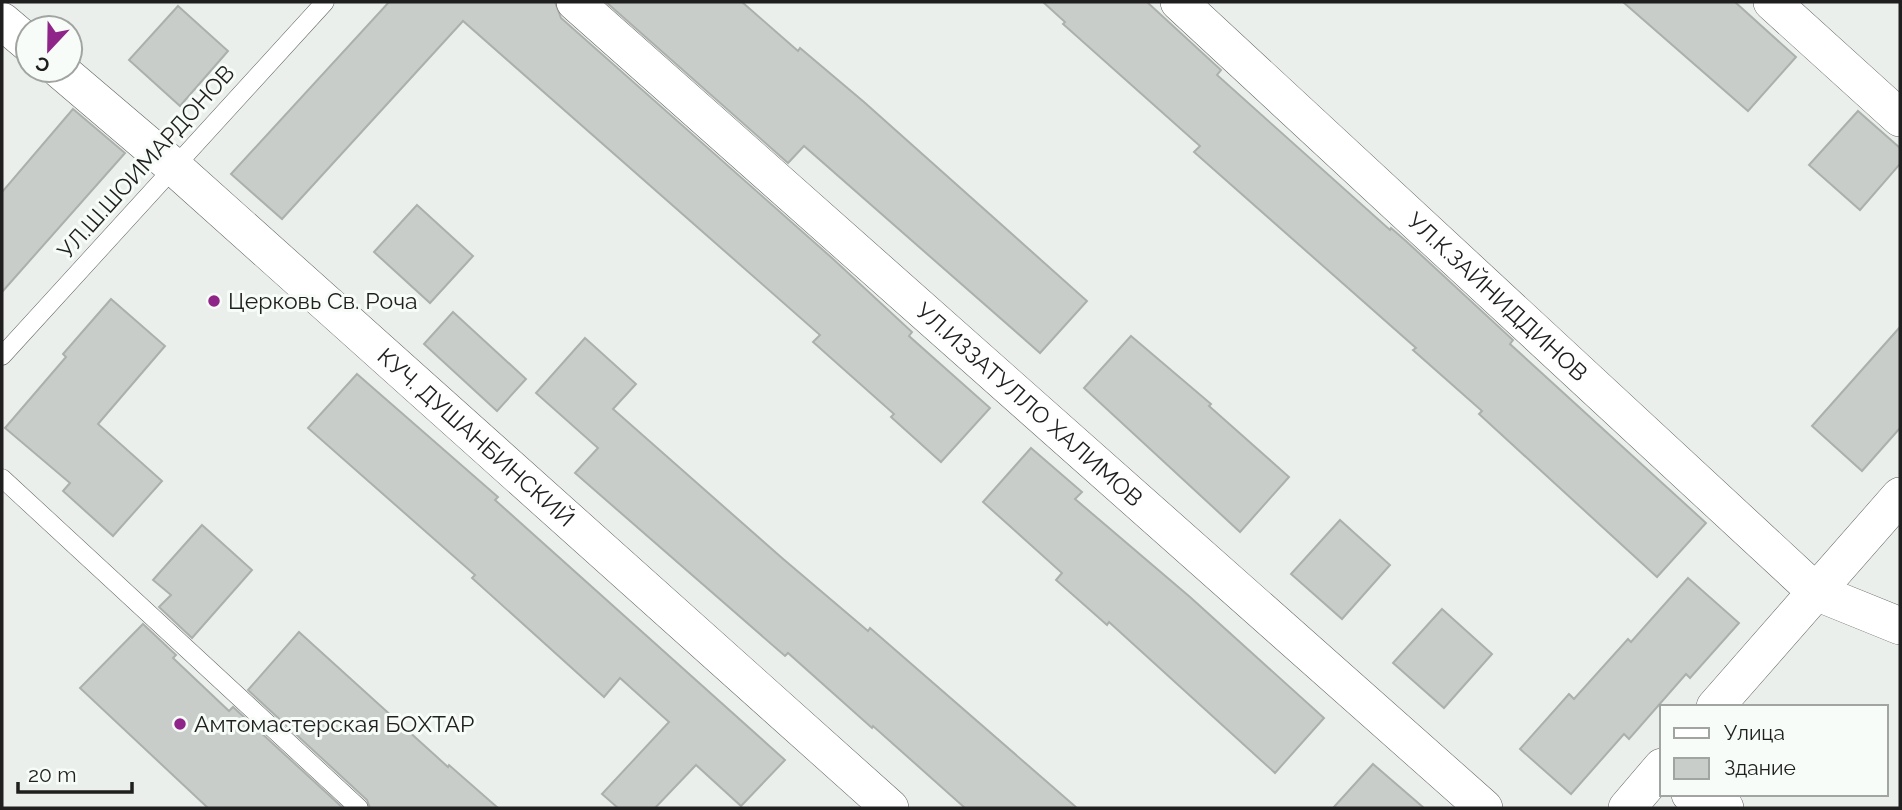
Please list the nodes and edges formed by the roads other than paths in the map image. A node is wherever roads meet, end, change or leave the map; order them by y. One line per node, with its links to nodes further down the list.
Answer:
1 (326, 2): 7 (lane, УЛ.Ш.ШОИМАРДОНОВ)
2 (575, 2): 18 (street, УЛ.ИЗЗАТУЛЛО ХАЛИМОВ)
3 (1178, 2): 11 (street, УЛ.К.ЗАЙНИДДИНОВ)
4 (1772, 2): 6 (street)
5 (76, 84): 7 (street, КУЧ. ДУШАНБИНСКИЙ)
6 (1900, 118)
7 (174, 167): 8 (lane, УЛ.Ш.ШОИМАРДОНОВ); 17 (street, КУЧ. ДУШАНБИНСКИЙ)
8 (2, 356)
9 (2, 478): 16 (lane)
10 (1900, 496): 11 (street)
11 (1816, 592): 12 (street); 13 (street)
12 (1900, 626)
13 (1718, 705)
14 (1659, 777): 19 (street)
15 (1695, 796): 20 (street)
16 (359, 808)
17 (890, 808)
18 (1484, 808)
19 (1627, 808)
20 (1726, 808)

